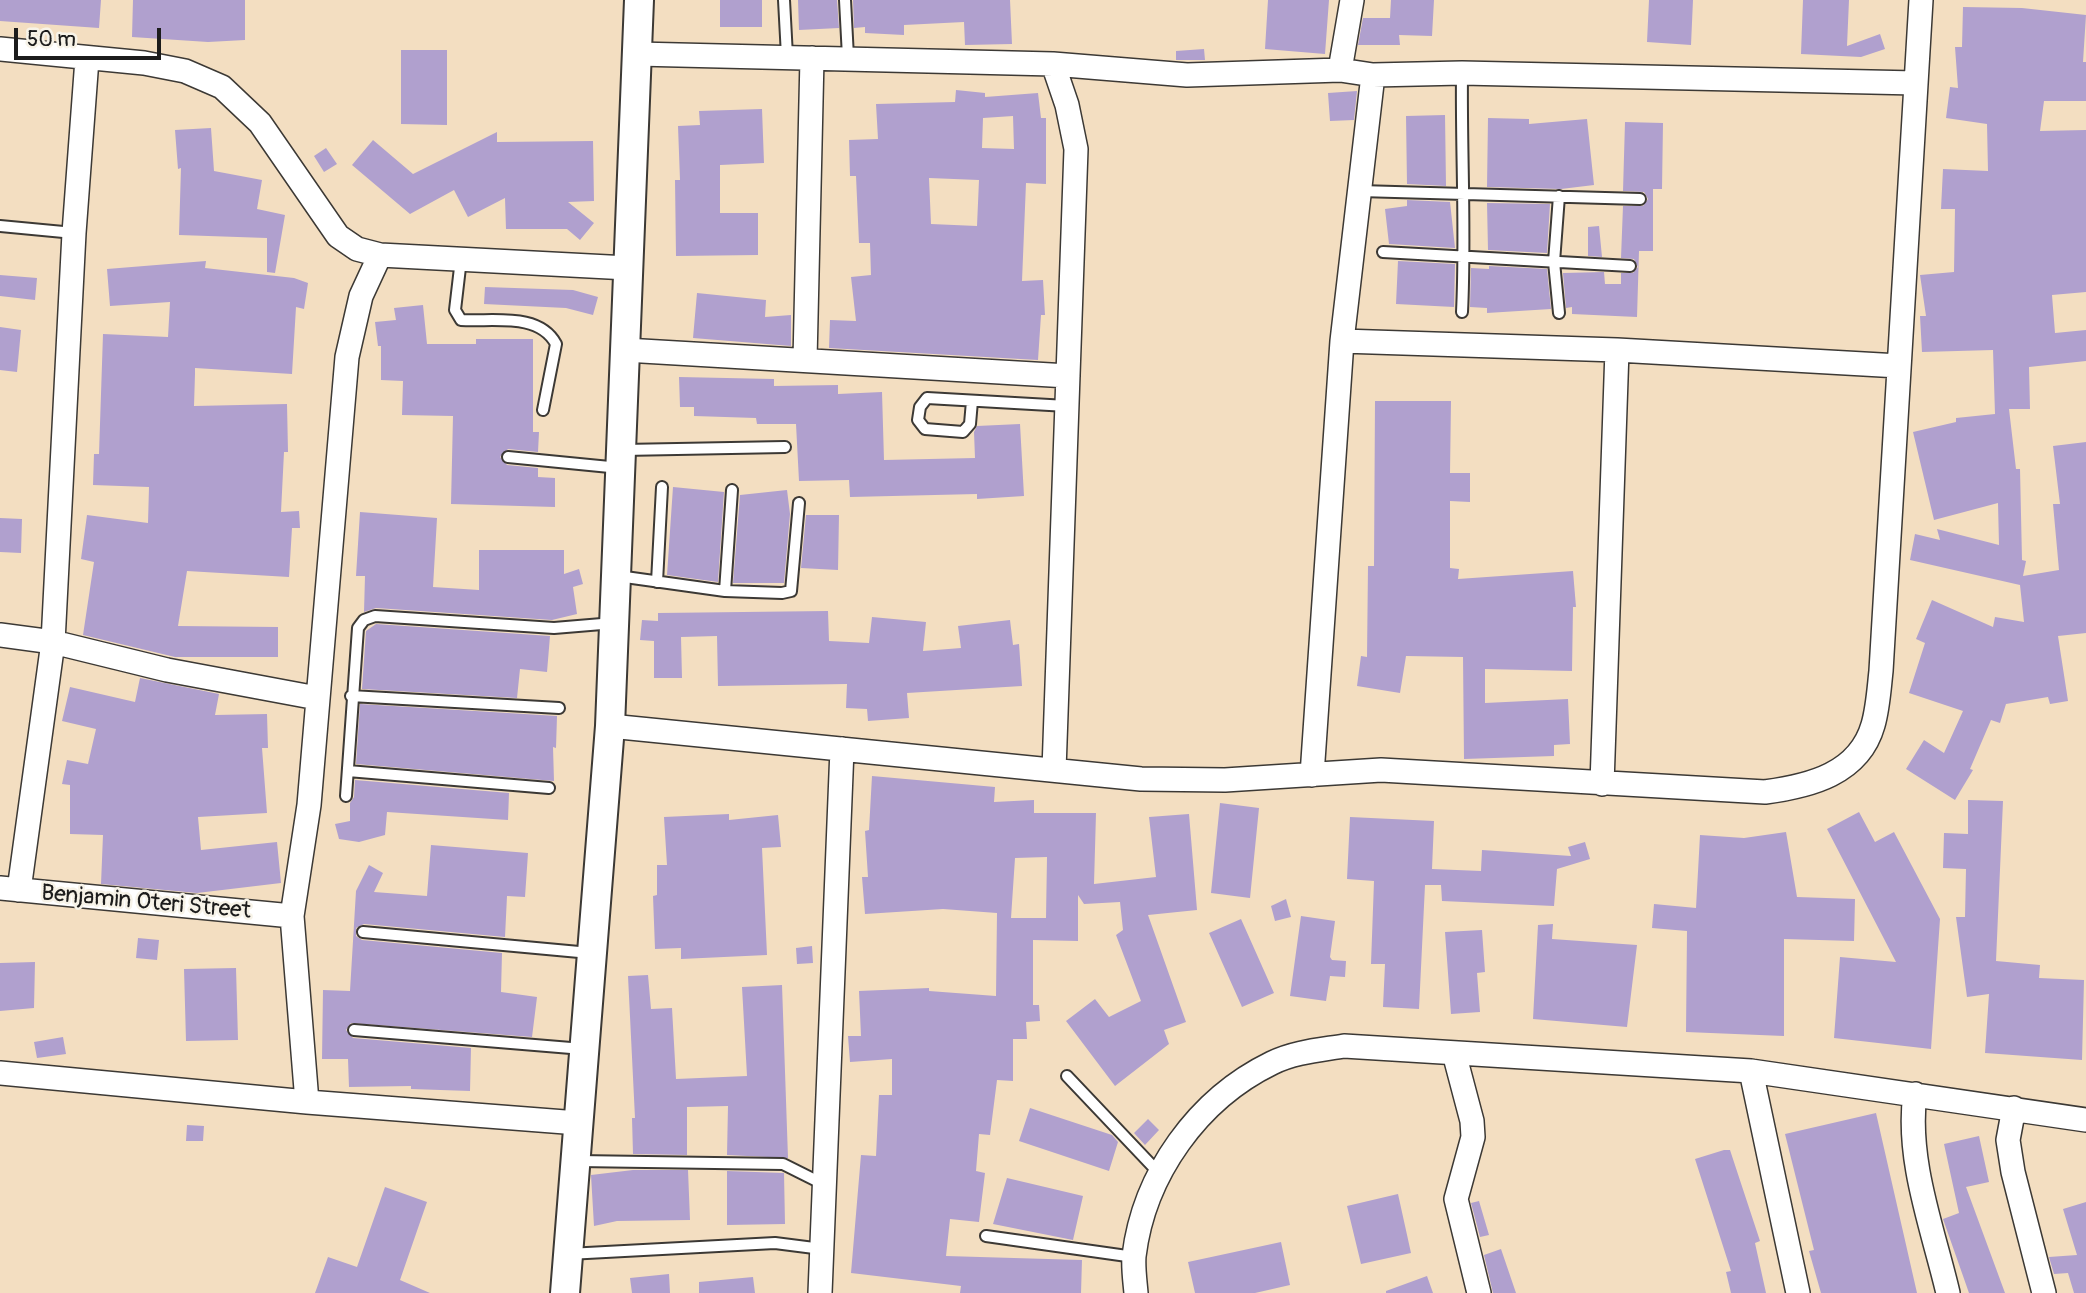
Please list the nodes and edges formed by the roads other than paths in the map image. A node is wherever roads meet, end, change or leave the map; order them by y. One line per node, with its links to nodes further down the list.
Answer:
1 (639, 0): 7 (street)
2 (784, 0): 8 (lane)
3 (845, 0): 9 (lane)
4 (1352, 0): 13 (street)
5 (1921, 0): 16 (street)
6 (0, 49): 11 (street)
7 (637, 54): 8 (street); 29 (street)
8 (787, 56): 10 (street)
9 (848, 57): 10 (street); 12 (street)
10 (812, 58): 35 (street)
11 (87, 59): 22 (street); 24 (street)
12 (1053, 64): 13 (street); 37 (street)
13 (1340, 71): 15 (street)
14 (1462, 73): 15 (street); 16 (street); 18 (lane)
15 (1373, 75): 17 (street)
16 (1916, 83): 36 (street)
17 (1359, 191): 18 (lane); 32 (street)
18 (1461, 193): 19 (lane); 25 (lane)
19 (1559, 196): 20 (lane); 27 (lane)
20 (1640, 199)
21 (0, 226): 22 (lane)
22 (74, 233): 52 (street)
23 (1383, 252): 25 (lane)
24 (380, 254): 26 (street); 54 (street)
25 (1465, 257): 27 (lane); 30 (lane)
26 (461, 259): 29 (street); 40 (lane)
27 (1555, 262): 28 (lane); 31 (lane)
28 (1630, 266)
29 (628, 268): 33 (street)
30 (1462, 312)
31 (1559, 313)
32 (1342, 341): 34 (street); 60 (street)
33 (625, 350): 35 (street); 43 (street)
34 (1617, 350): 36 (street); 61 (street)
35 (805, 360): 37 (street)
36 (1899, 366): 61 (street)
37 (1068, 376): 39 (street)
38 (972, 401): 38 (lane); 39 (lane)
39 (1067, 406): 58 (street)
40 (543, 410)
41 (785, 447): 43 (lane)
42 (508, 457): 43 (lane)
43 (620, 459): 47 (street)
44 (662, 487): 48 (lane)
45 (732, 490): 49 (lane)
46 (799, 503): 49 (lane)
47 (618, 576): 48 (lane); 50 (street)
48 (657, 582): 49 (lane)
49 (725, 591)
50 (614, 623): 53 (lane); 56 (street)
51 (0, 635): 52 (street)
52 (54, 642): 54 (street); 64 (street)
53 (351, 696): 55 (lane); 59 (lane)
54 (317, 698): 65 (street)
55 (559, 708)
56 (610, 726): 57 (street); 67 (street)
57 (842, 749): 58 (street); 81 (street)
58 (1054, 770): 60 (street)
59 (348, 771): 62 (lane); 63 (lane)
60 (1312, 775): 61 (street)
61 (1602, 784)
62 (549, 788)
63 (346, 796)
64 (9, 889): 65 (street, Benjamin Oteri Street)
65 (292, 916): 75 (street)
66 (363, 932): 67 (lane)
67 (590, 953): 69 (street)
68 (354, 1030): 69 (lane)
69 (583, 1049): 78 (street)
70 (1454, 1053): 71 (street); 80 (street); 89 (street)
71 (1751, 1072): 74 (street); 90 (street)
72 (0, 1073): 75 (street)
73 (1067, 1076): 80 (lane)
74 (1915, 1094): 76 (street); 91 (street)
75 (307, 1102): 78 (street)
76 (2014, 1108): 77 (street); 92 (street)
77 (2086, 1120)
78 (578, 1123): 79 (street)
79 (575, 1160): 81 (lane); 84 (street)
80 (1160, 1174): 85 (street)
81 (825, 1185): 83 (street)
82 (986, 1236): 85 (lane)
83 (822, 1249): 84 (lane); 87 (street)
84 (568, 1254): 86 (street)
85 (1134, 1257): 88 (street)
86 (565, 1293)
87 (820, 1293)
88 (1136, 1293)
89 (1479, 1293)
90 (1798, 1293)
91 (1948, 1293)
92 (2044, 1293)

